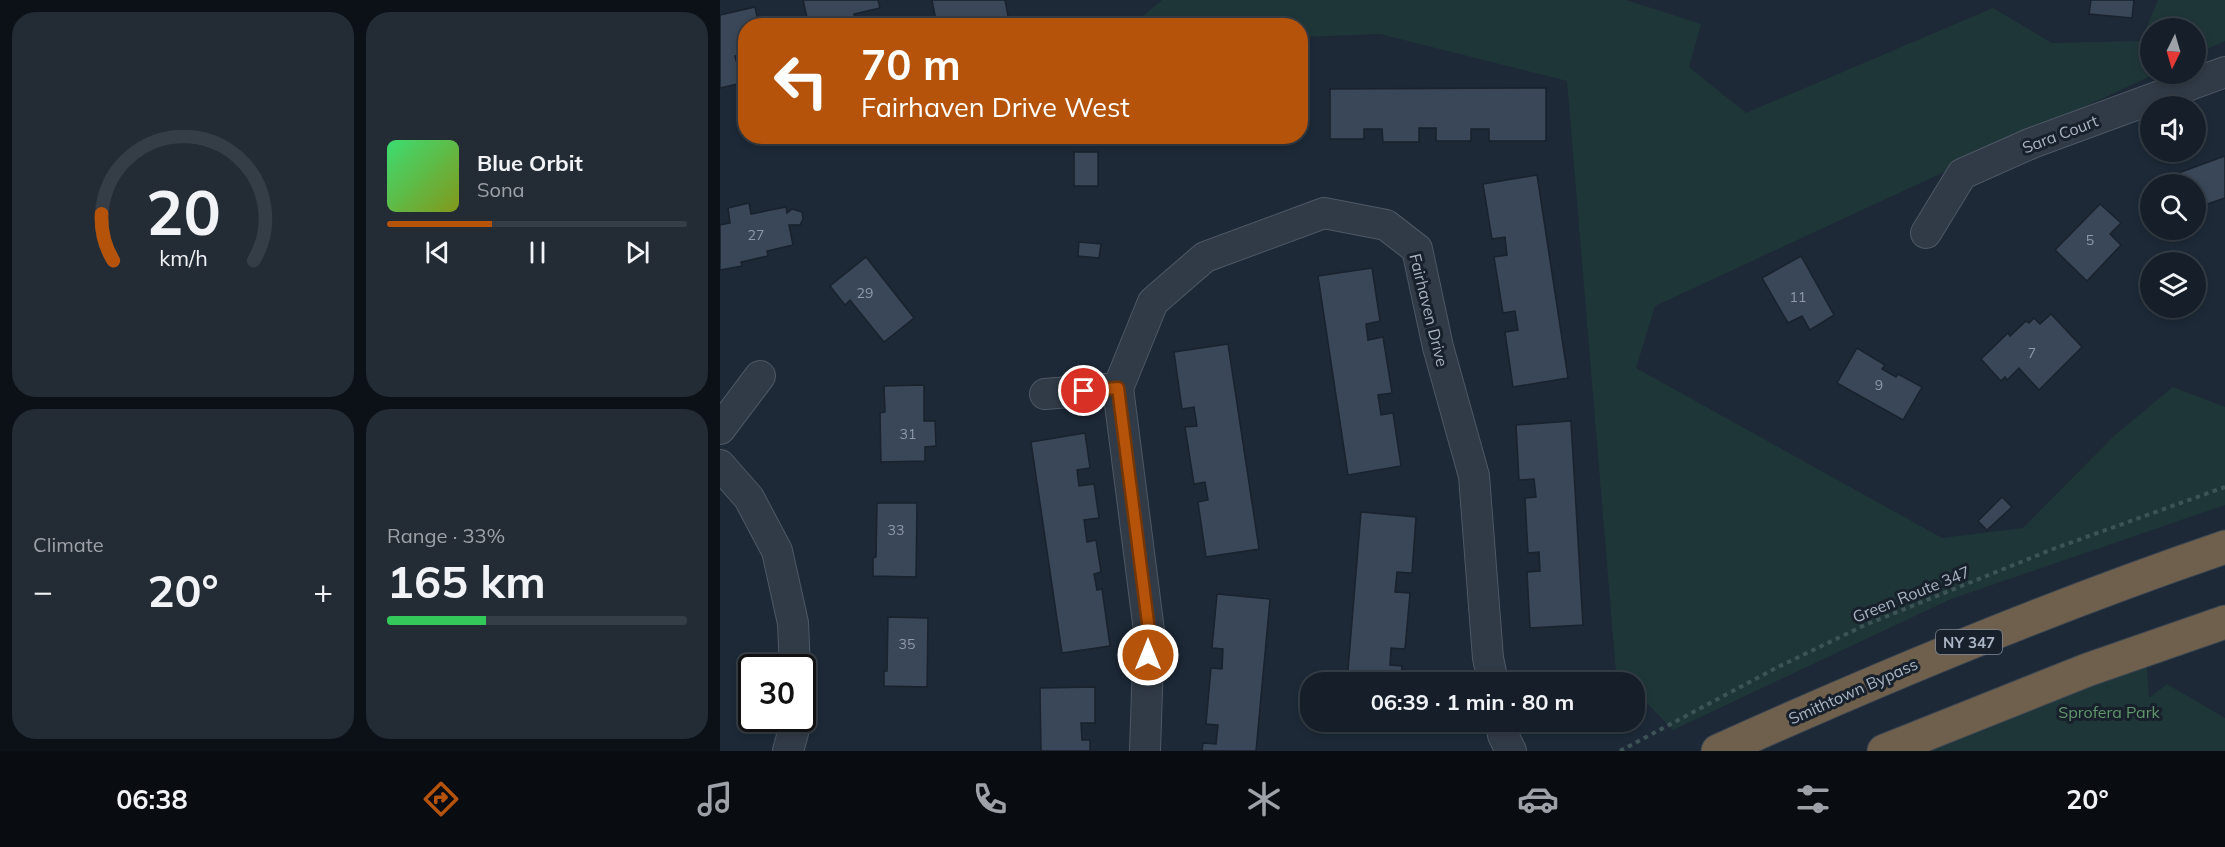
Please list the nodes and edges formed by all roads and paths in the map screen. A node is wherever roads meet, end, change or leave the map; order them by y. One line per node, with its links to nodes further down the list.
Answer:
1 (2225, 72): 2 (street, Sara Court)
2 (1926, 233)
3 (760, 376): 6 (street)
4 (1118, 388): 5 (street); 12 (street, Fairhaven Drive); 16 (street)
5 (1045, 394)
6 (720, 429)
7 (720, 465): 11 (street)
8 (2225, 488): 18 (path, Green Route 347)
9 (2225, 547): 19 (highway, Smithtown Bypass / NY 347)
10 (2225, 622): 20 (highway)
11 (794, 654)
12 (1491, 672)
13 (793, 732): 15 (street)
14 (1503, 732): 17 (street)
15 (788, 751)
16 (1145, 751)
17 (1511, 751)
18 (1620, 751)
19 (1718, 751)
20 (1884, 751)

